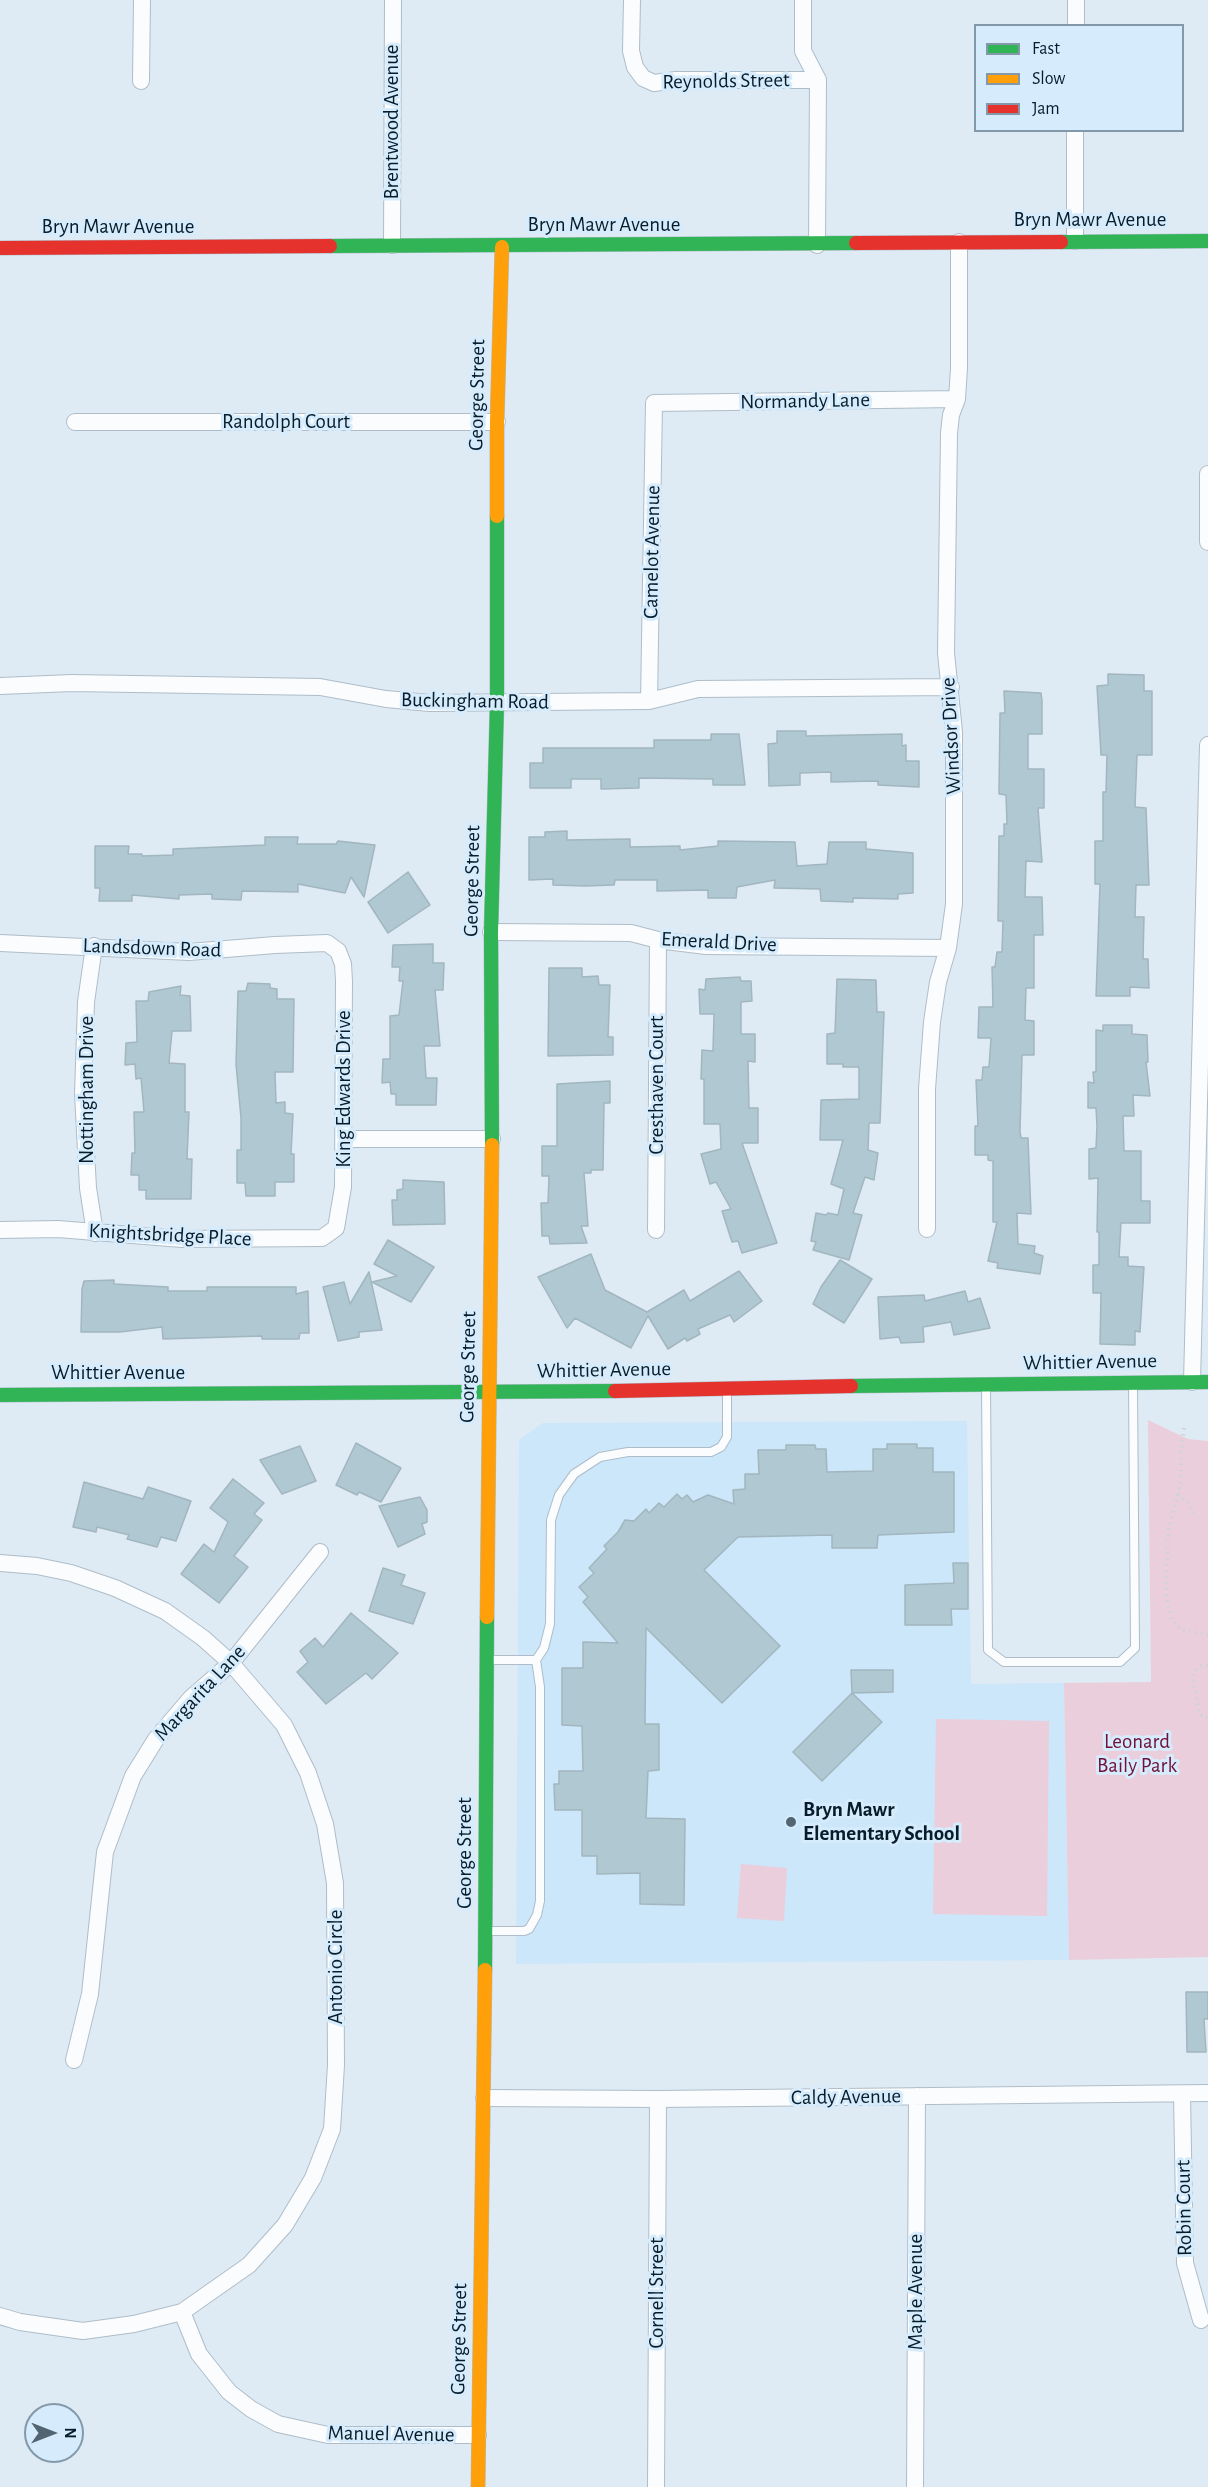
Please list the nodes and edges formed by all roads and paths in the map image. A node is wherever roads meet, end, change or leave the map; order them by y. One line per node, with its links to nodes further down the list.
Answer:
1 (142, 0): 8 (street)
2 (393, 0): 13 (street, Brentwood Avenue)
3 (632, 0): 7 (street, Reynolds Street)
4 (803, 0): 7 (street, Reynolds Street)
5 (1076, 0): 6 (street)
6 (1076, 24)
7 (818, 80): 14 (street, Reynolds Street)
8 (141, 81)
9 (1075, 132): 10 (street)
10 (1075, 241): 11 (street, Bryn Mawr Avenue); 12 (street, Bryn Mawr Avenue)
11 (1208, 241)
12 (959, 242): 14 (street, Bryn Mawr Avenue); 17 (street, Windsor Drive)
13 (392, 245): 15 (street, Bryn Mawr Avenue); 16 (street, Bryn Mawr Avenue)
14 (817, 245): 15 (street, Bryn Mawr Avenue)
15 (502, 247): 20 (street, George Street)
16 (0, 248)
17 (957, 399): 18 (street, Normandy Lane); 24 (street, Windsor Drive)
18 (654, 403): 25 (street, Camelot Avenue)
19 (75, 422): 20 (street, Randolph Court)
20 (497, 422): 26 (street, George Street)
21 (1208, 474): 22 (street)
22 (1208, 542)
23 (0, 686): 26 (street, Buckingham Road)
24 (951, 687): 25 (street, Buckingham Road); 33 (street, Windsor Drive)
25 (649, 701): 26 (street, Buckingham Road)
26 (497, 704): 29 (street, George Street)
27 (1208, 745): 28 (street)
28 (1205, 928): 37 (street)
29 (491, 932): 30 (street, Emerald Drive); 36 (street, George Street)
30 (658, 940): 33 (street, Emerald Drive); 41 (street, Cresthaven Court)
31 (0, 943): 32 (street, Landsdown Road)
32 (94, 946): 34 (street, Landsdown Road); 42 (street, Nottingham Drive)
33 (948, 948): 39 (street, Windsor Drive)
34 (338, 951): 35 (street, King Edwards Drive)
35 (343, 1139): 36 (street); 38 (street, King Edwards Drive)
36 (492, 1140): 47 (street, George Street)
37 (1203, 1153): 44 (street)
38 (336, 1228): 42 (street, Knightsbridge Place)
39 (927, 1229)
40 (0, 1230): 42 (street, Knightsbridge Place)
41 (656, 1230)
42 (95, 1233)
43 (1133, 1382): 44 (street, Whittier Avenue); 45 (street, Whittier Avenue); 45 (lane)
44 (1200, 1382)
45 (986, 1384): 46 (street, Whittier Avenue)
46 (727, 1389): 47 (street, Whittier Avenue); 56 (lane)
47 (488, 1393): 48 (street, Whittier Avenue); 55 (street, George Street)
48 (0, 1395)
49 (1184, 1428): 50 (path)
50 (1178, 1494): 51 (path); 54 (path)
51 (1193, 1513)
52 (320, 1552): 57 (street, Margarita Lane)
53 (0, 1563): 57 (street, Antonio Circle)
54 (1208, 1635)
55 (487, 1660): 56 (lane); 60 (street, George Street)
56 (536, 1660): 60 (lane)
57 (231, 1663): 61 (street, Margarita Lane); 67 (street, Antonio Circle)
58 (1208, 1665): 59 (path)
59 (1208, 1718)
60 (485, 1931): 65 (street, George Street)
61 (74, 2060)
62 (1208, 2093): 63 (street, Caldy Avenue)
63 (1182, 2094): 64 (street, Caldy Avenue); 69 (street, Robin Court)
64 (917, 2096): 66 (street, Caldy Avenue); 73 (street, Maple Avenue)
65 (484, 2098): 66 (street, Caldy Avenue); 70 (street, George Street)
66 (658, 2099): 72 (street, Cornell Street)
67 (182, 2312): 68 (street, Antonio Circle); 70 (street, Manuel Avenue)
68 (0, 2316)
69 (1200, 2320)
70 (478, 2435): 71 (street, George Street)
71 (478, 2487)
72 (656, 2487)
73 (915, 2487)

